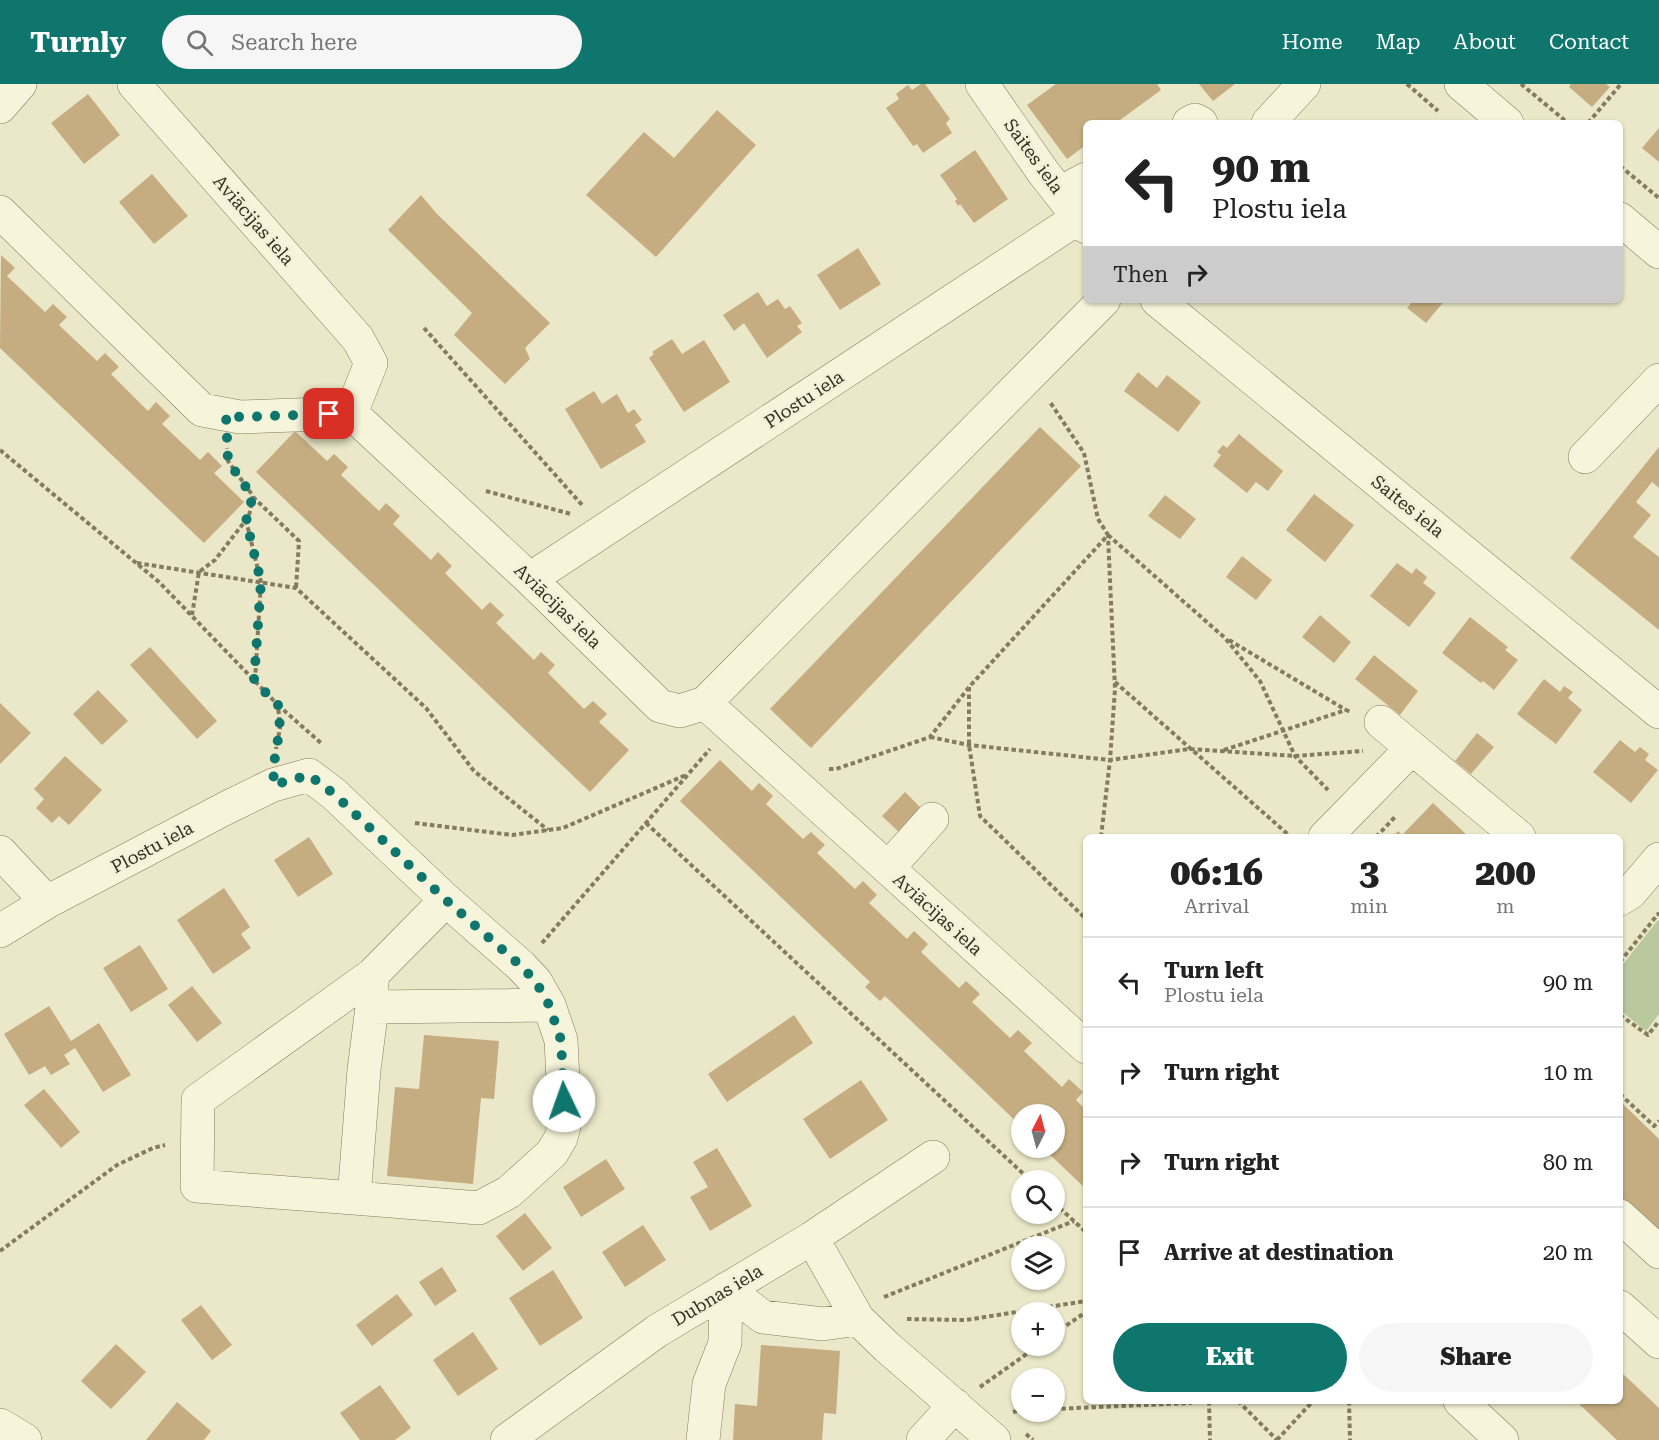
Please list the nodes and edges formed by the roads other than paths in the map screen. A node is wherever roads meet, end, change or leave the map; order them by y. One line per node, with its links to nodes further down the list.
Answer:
1 (20, 84): 6 (street)
2 (134, 84): 16 (street, Aviācijas iela)
3 (982, 84): 9 (street, Saites iela)
4 (1304, 84): 7 (street)
5 (1461, 84): 8 (street)
6 (0, 106)
7 (1271, 120)
8 (1503, 120)
9 (1078, 204): 18 (street, Plostu iela)
10 (0, 212): 16 (street)
11 (1623, 222): 12 (street)
12 (1659, 252)
13 (1101, 303): 19 (street)
14 (1161, 303): 20 (street, Saites iela)
15 (1659, 380): 17 (street)
16 (351, 413): 18 (street, Aviācijas iela)
17 (1585, 457)
18 (530, 579): 19 (street, Aviācijas iela)
19 (705, 703): 28 (street, Aviācijas iela)
20 (1659, 712)
21 (1381, 722): 22 (street)
22 (1412, 748): 24 (street); 25 (street)
23 (932, 819): 28 (street)
24 (1328, 834)
25 (1515, 834)
26 (0, 852): 31 (street)
27 (1659, 859): 29 (street)
28 (888, 868): 36 (street, Aviācijas iela)
29 (1623, 897)
30 (446, 900): 31 (street, Plostu iela); 33 (street); 34 (street)
31 (47, 902): 32 (street, Plostu iela)
32 (0, 931)
33 (372, 975): 35 (street); 38 (street)
34 (549, 1005): 35 (street); 38 (street)
35 (372, 1007): 38 (street)
36 (1083, 1044)
37 (933, 1157): 40 (street, Dubnas iela)
38 (354, 1198)
39 (1623, 1219): 41 (street)
40 (812, 1238): 42 (street, Dubnas iela); 44 (street)
41 (1659, 1252)
42 (726, 1289): 44 (street); 50 (street, Dubnas iela); 51 (street)
43 (1623, 1310): 45 (street)
44 (855, 1314): 47 (street)
45 (1659, 1342)
46 (1463, 1404): 54 (street)
47 (955, 1405): 52 (street); 53 (street)
48 (0, 1425): 49 (street)
49 (25, 1440)
50 (507, 1440)
51 (703, 1440)
52 (923, 1440)
53 (994, 1440)
54 (1502, 1440)

